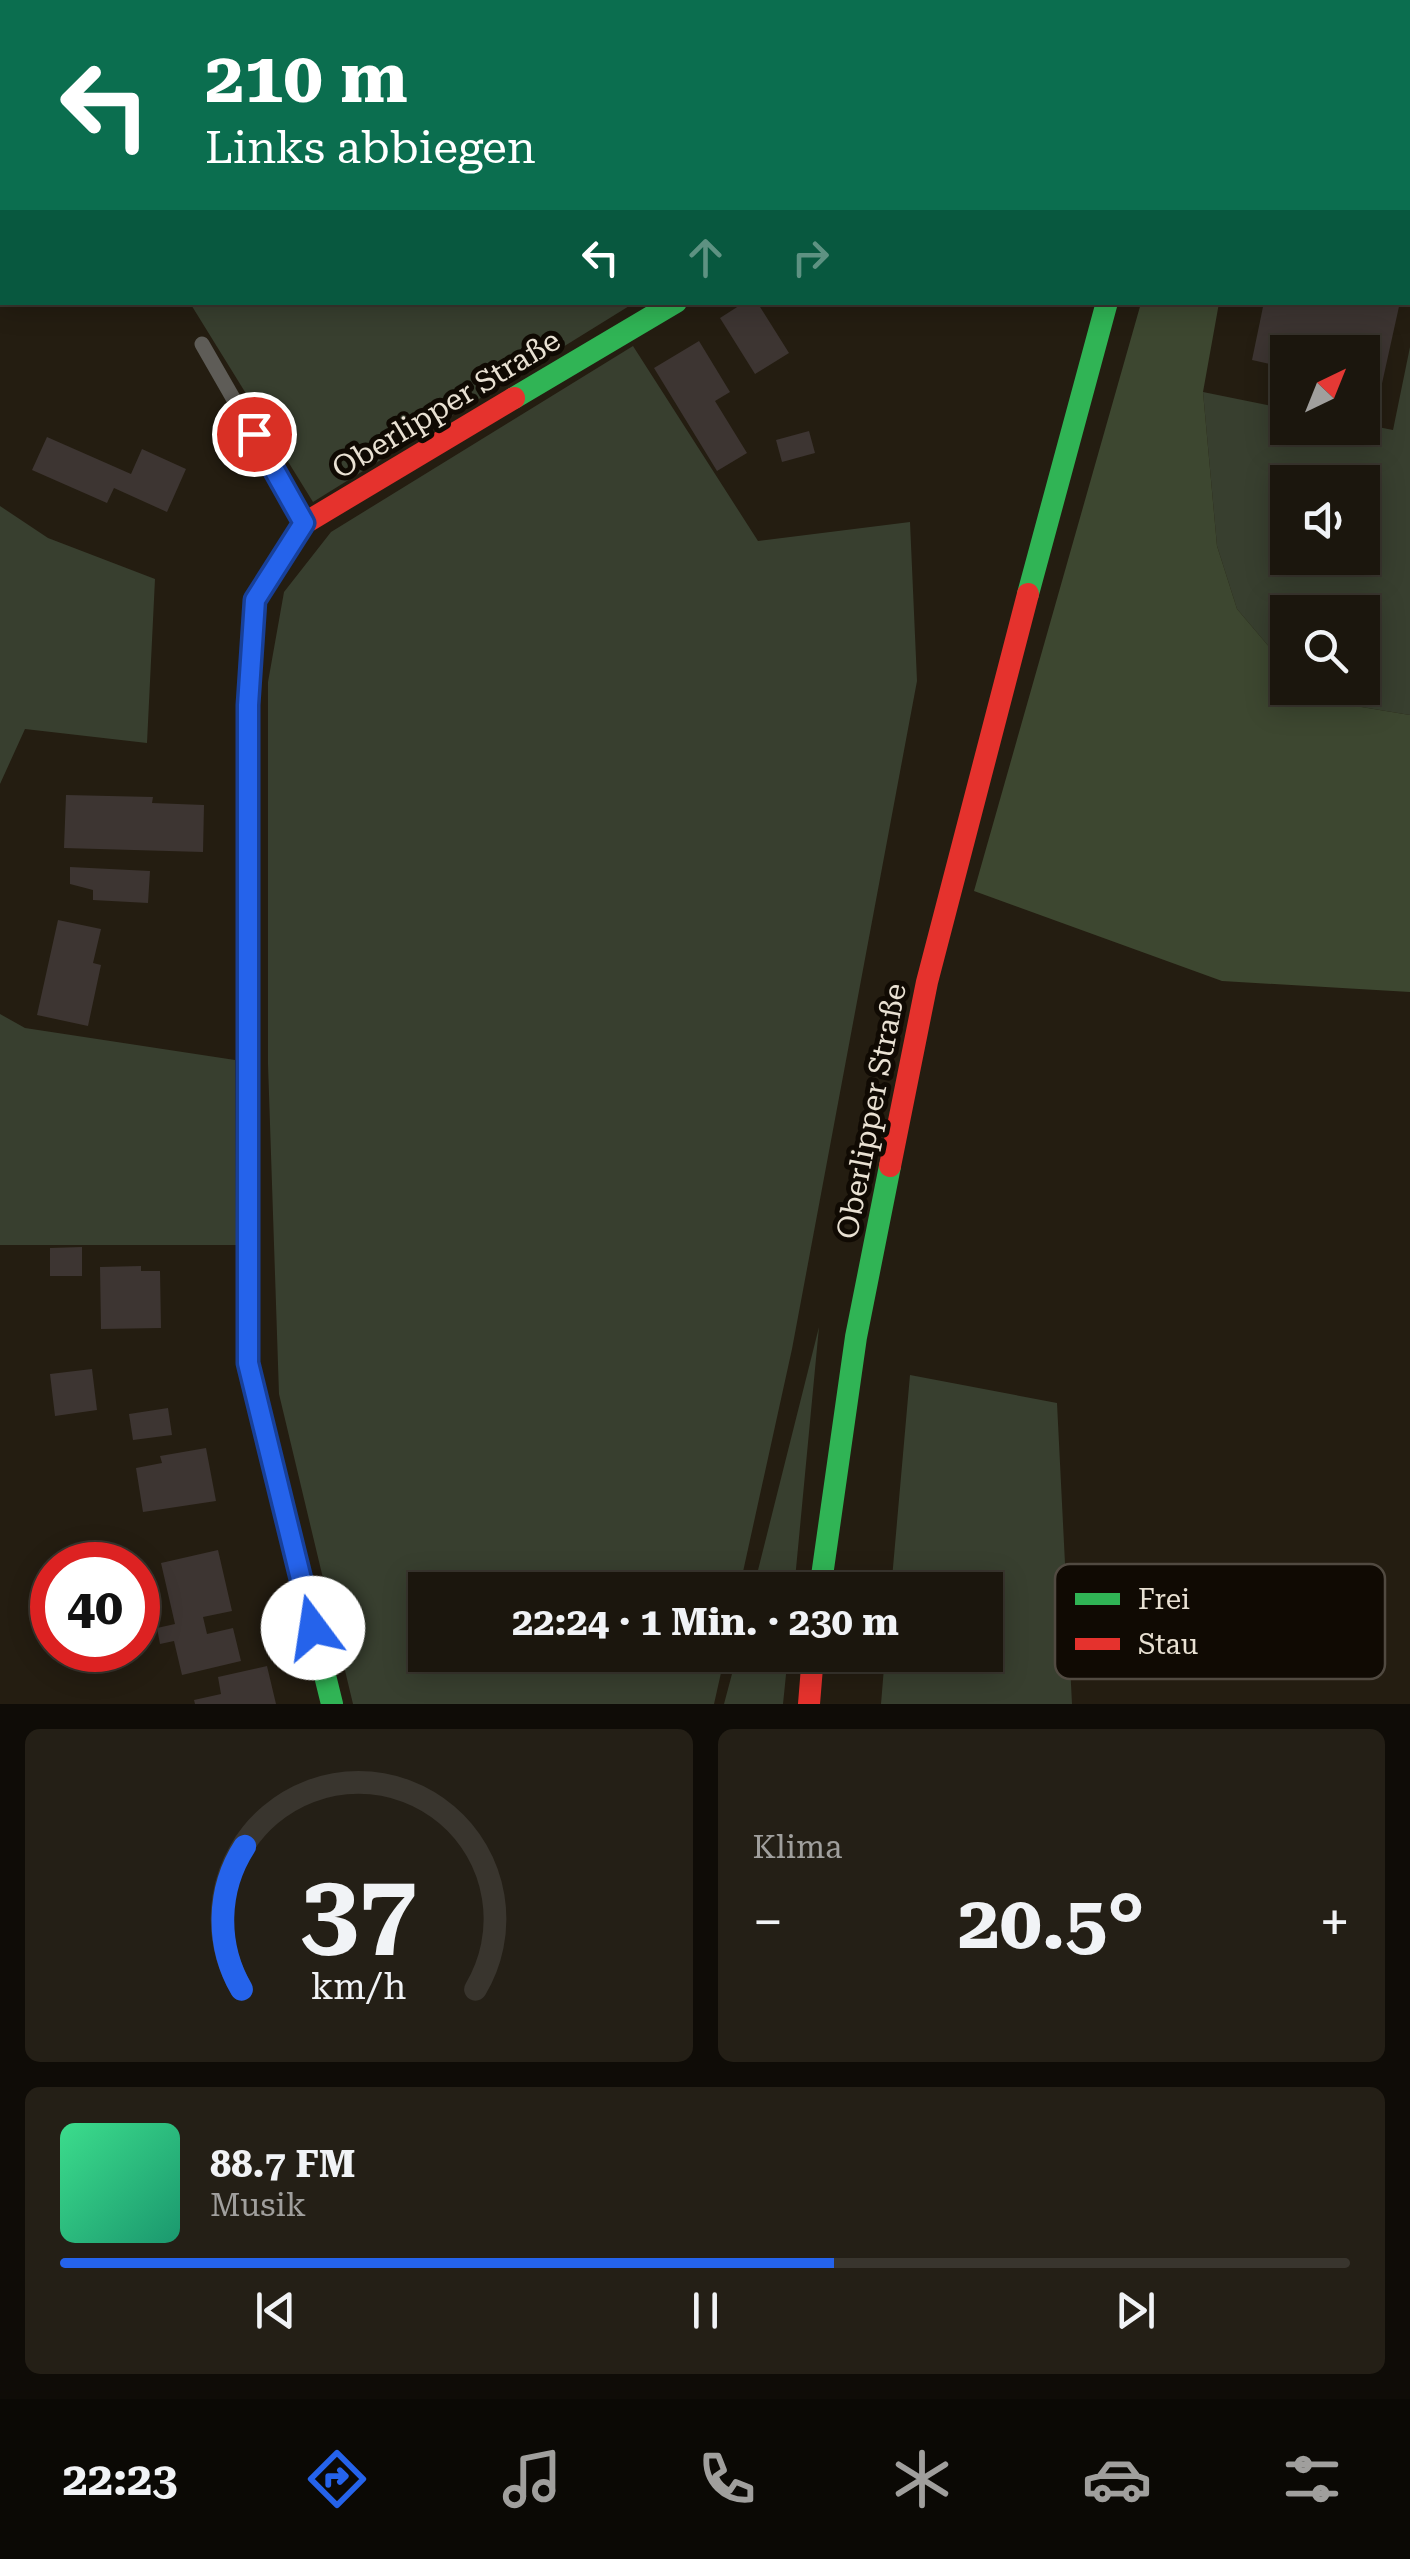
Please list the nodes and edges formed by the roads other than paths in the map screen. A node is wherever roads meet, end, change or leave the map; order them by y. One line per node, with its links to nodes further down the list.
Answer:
1 (671, 305): 4 (street, Oberlipper Straße)
2 (1106, 305): 5 (street, Oberlipper Straße)
3 (202, 344): 4 (lane)
4 (304, 523): 7 (street, Oberlipper Straße)
5 (823, 1572)
6 (811, 1672): 8 (street)
7 (332, 1704)
8 (808, 1704)

